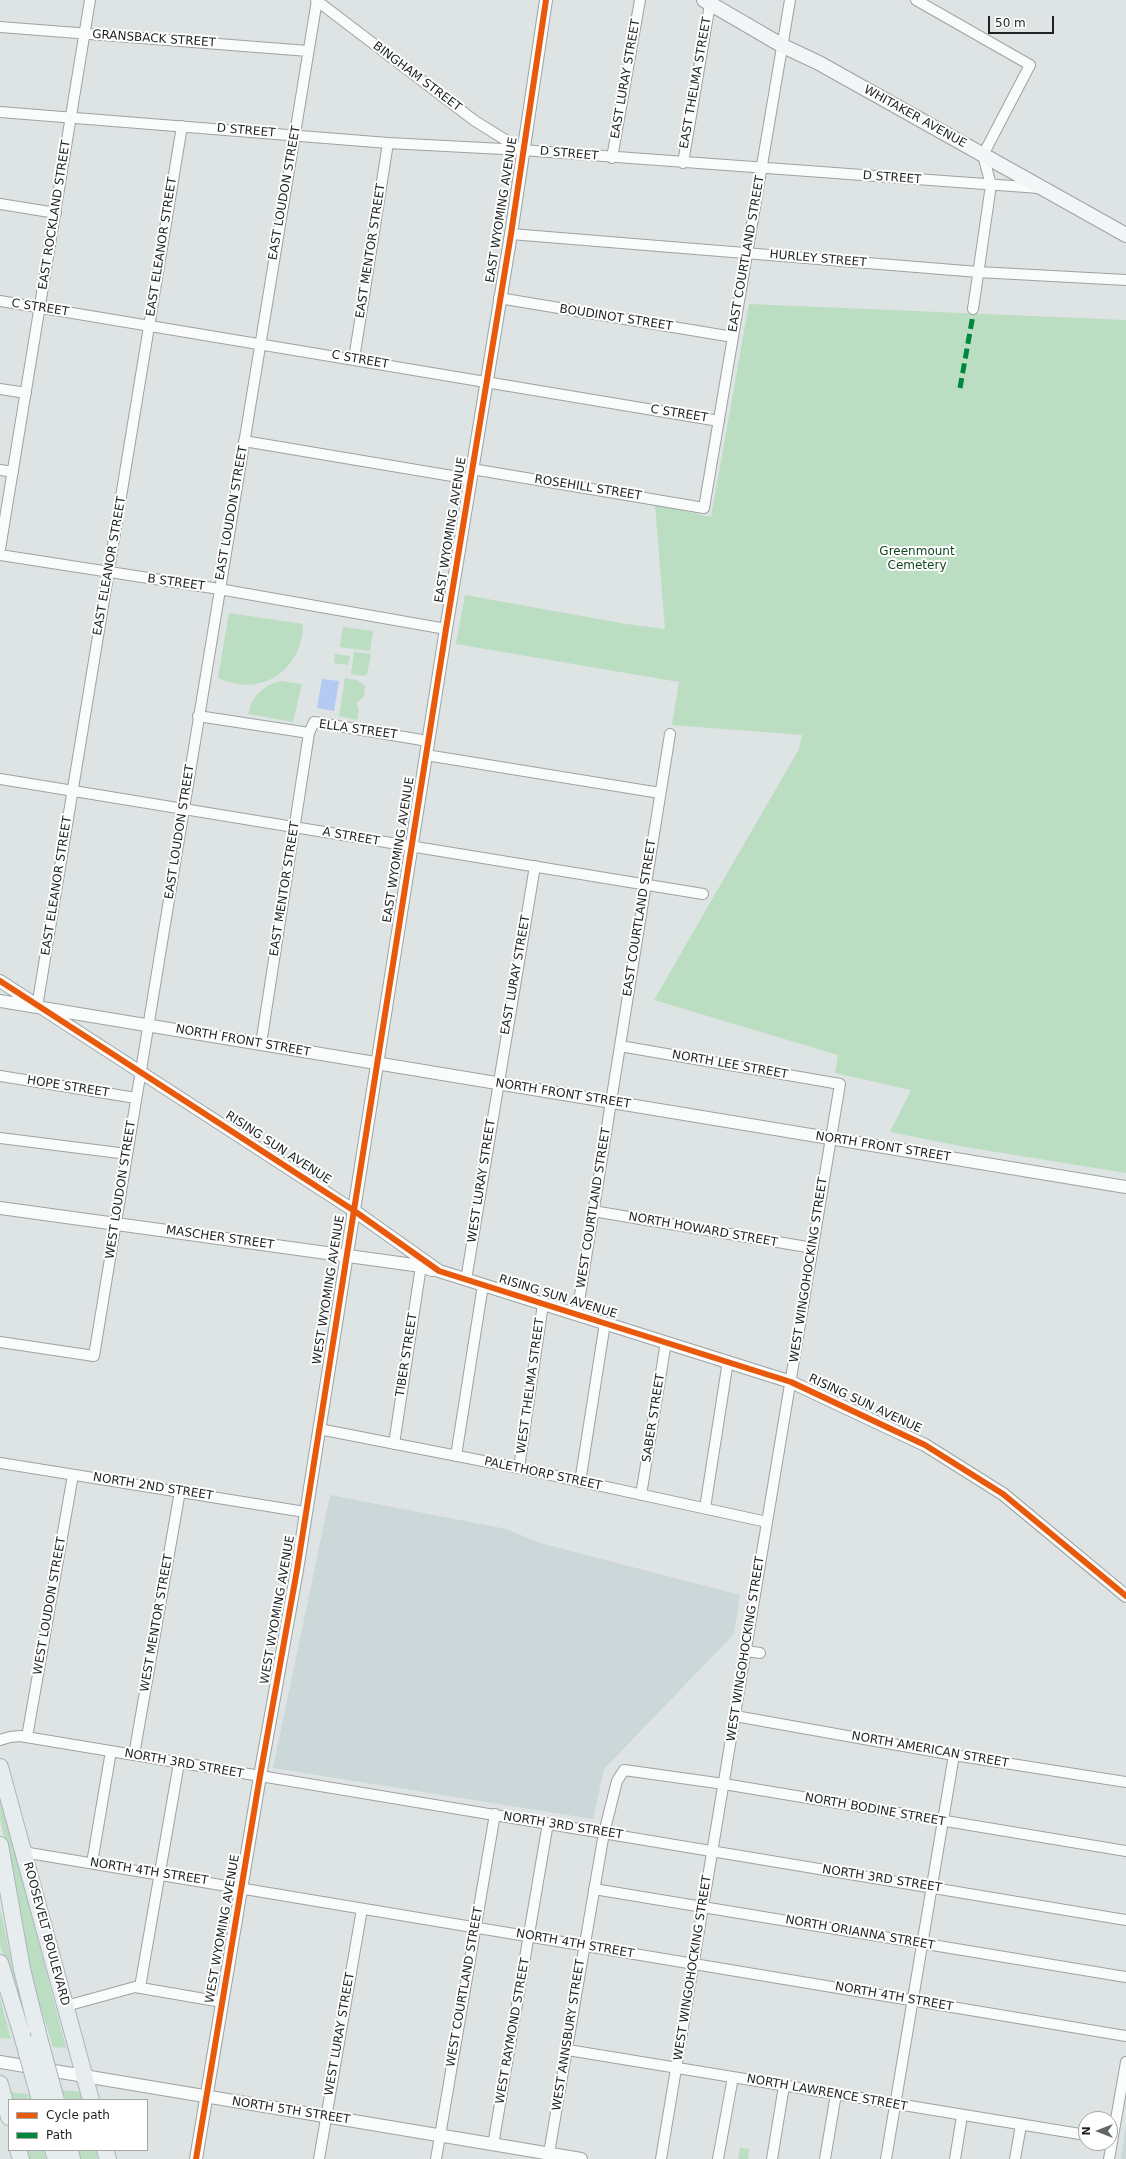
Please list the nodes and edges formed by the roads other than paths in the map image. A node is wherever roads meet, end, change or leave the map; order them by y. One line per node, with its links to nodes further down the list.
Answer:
1 (90, 0): 9 (street, EAST ROCKLAND STREET)
2 (317, 0): 11 (street, EAST LOUDON STREET); 17 (street, BINGHAM STREET)
3 (546, 0): 17 (street, EAST WYOMING AVENUE)
4 (640, 0): 19 (street, EAST LURAY STREET)
5 (790, 0): 10 (street, EAST COURTLAND STREET)
6 (916, 0): 18 (street)
7 (707, 2): 10 (main road, WHITAKER AVENUE); 20 (street, EAST THELMA STREET)
8 (0, 27): 9 (street, GRANSBACK STREET)
9 (84, 34): 11 (street, GRANSBACK STREET); 13 (street, EAST ROCKLAND STREET)
10 (782, 46): 18 (main road, WHITAKER AVENUE); 21 (street, EAST COURTLAND STREET)
11 (308, 51): 15 (street, EAST LOUDON STREET)
12 (0, 112): 13 (street, D STREET)
13 (70, 118): 14 (street, D STREET); 25 (street, EAST ROCKLAND STREET)
14 (182, 126): 15 (street, D STREET); 35 (street, EAST ELEANOR STREET)
15 (295, 135): 16 (street, D STREET); 37 (street, EAST LOUDON STREET)
16 (388, 143): 17 (street, D STREET); 38 (street, EAST MENTOR STREET)
17 (522, 150): 19 (street, D STREET); 26 (street, EAST WYOMING AVENUE)
18 (983, 155): 22 (street); 23 (main road, WHITAKER AVENUE)
19 (612, 158): 20 (street, D STREET)
20 (683, 163): 21 (street, D STREET)
21 (762, 168): 22 (street, D STREET); 28 (street, EAST COURTLAND STREET)
22 (991, 185): 23 (street, D STREET); 29 (street)
23 (1043, 188): 27 (main road, WHITAKER AVENUE)
24 (0, 204): 25 (street)
25 (56, 213): 33 (street, EAST ROCKLAND STREET)
26 (511, 234): 28 (street, HURLEY STREET); 31 (street, EAST WYOMING AVENUE)
27 (1126, 235)
28 (748, 253): 29 (street, HURLEY STREET); 36 (street, EAST COURTLAND STREET)
29 (978, 272): 30 (street, HURLEY STREET); 34 (street)
30 (1126, 280)
31 (499, 298): 36 (street, BOUDINOT STREET); 39 (street, EAST WYOMING AVENUE)
32 (0, 301): 33 (street, C STREET)
33 (40, 308): 35 (street, C STREET); 41 (street, EAST ROCKLAND STREET)
34 (973, 309)
35 (149, 326): 37 (street, C STREET); 50 (street, EAST ELEANOR STREET)
36 (733, 337): 42 (street, EAST COURTLAND STREET)
37 (260, 344): 38 (street, C STREET); 43 (street, EAST LOUDON STREET)
38 (354, 359): 39 (street, C STREET)
39 (486, 382): 42 (street, C STREET); 46 (street, EAST WYOMING AVENUE)
40 (0, 389): 41 (street)
41 (26, 393): 45 (street, EAST ROCKLAND STREET)
42 (719, 420): 47 (street, EAST COURTLAND STREET)
43 (244, 441): 46 (street, ROSEHILL STREET); 51 (street, EAST LOUDON STREET)
44 (0, 470): 45 (street)
45 (13, 472): 48 (street, EAST ROCKLAND STREET)
46 (471, 474): 47 (street, ROSEHILL STREET); 52 (street, EAST WYOMING AVENUE)
47 (704, 508)
48 (0, 549)
49 (0, 555): 50 (street, B STREET)
50 (110, 572): 51 (street, B STREET); 59 (street, EAST ELEANOR STREET)
51 (219, 589): 52 (street, B STREET); 53 (street, EAST LOUDON STREET)
52 (446, 629): 56 (street, EAST WYOMING AVENUE)
53 (198, 716): 54 (street, ELLA STREET); 61 (street, EAST LOUDON STREET)
54 (309, 733): 56 (street, ELLA STREET); 62 (street, EAST MENTOR STREET)
55 (670, 734): 60 (street, EAST COURTLAND STREET)
56 (428, 741): 57 (street, EAST WYOMING AVENUE)
57 (426, 755): 60 (street); 63 (street, EAST WYOMING AVENUE)
58 (0, 779): 59 (street, A STREET)
59 (72, 792): 61 (street, A STREET); 69 (street, EAST ELEANOR STREET)
60 (660, 793): 65 (street, EAST COURTLAND STREET)
61 (184, 810): 62 (street, A STREET); 70 (street, EAST LOUDON STREET)
62 (294, 827): 63 (street, A STREET); 71 (street, EAST MENTOR STREET)
63 (411, 847): 64 (street, A STREET); 73 (street, EAST WYOMING AVENUE)
64 (535, 866): 65 (street, A STREET); 76 (street, EAST LURAY STREET)
65 (645, 884): 66 (street, A STREET); 72 (street, EAST COURTLAND STREET)
66 (703, 894)
67 (0, 981): 69 (street, RISING SUN AVENUE)
68 (0, 1001): 69 (street, NORTH FRONT STREET)
69 (37, 1007): 70 (street, NORTH FRONT STREET); 74 (street, RISING SUN AVENUE)
70 (149, 1025): 71 (street, NORTH FRONT STREET); 74 (street, WEST LOUDON STREET)
71 (261, 1044): 73 (street, NORTH FRONT STREET)
72 (620, 1046): 77 (street, NORTH LEE STREET); 79 (street, EAST COURTLAND STREET)
73 (376, 1064): 76 (street, NORTH FRONT STREET); 85 (street, WEST WYOMING AVENUE)
74 (141, 1072): 78 (street, WEST LOUDON STREET); 85 (street, RISING SUN AVENUE)
75 (0, 1076): 78 (street, HOPE STREET)
76 (498, 1083): 79 (street, NORTH FRONT STREET); 92 (street, WEST LURAY STREET)
77 (840, 1084): 81 (street, WEST WINGOHOCKING STREET)
78 (136, 1098): 82 (street, WEST LOUDON STREET)
79 (611, 1102): 81 (street, NORTH FRONT STREET); 86 (street, WEST COURTLAND STREET)
80 (0, 1138): 82 (street)
81 (831, 1139): 83 (street, NORTH FRONT STREET); 88 (street, WEST WINGOHOCKING STREET)
82 (127, 1154): 87 (street, WEST LOUDON STREET)
83 (1126, 1187)
84 (0, 1208): 87 (street, MASCHER STREET)
85 (353, 1210): 89 (street, WEST WYOMING AVENUE); 91 (street, RISING SUN AVENUE)
86 (593, 1211): 88 (street, NORTH HOWARD STREET); 95 (street, WEST COURTLAND STREET)
87 (116, 1223): 89 (street, MASCHER STREET); 97 (street, WEST LOUDON STREET)
88 (813, 1248): 100 (street, WEST WINGOHOCKING STREET)
89 (346, 1256): 90 (street, MASCHER STREET); 101 (street, WEST WYOMING AVENUE)
90 (421, 1266): 91 (street, MASCHER STREET); 102 (street, TIBER STREET)
91 (439, 1271): 92 (street, RISING SUN AVENUE)
92 (466, 1280): 93 (street, RISING SUN AVENUE)
93 (483, 1285): 94 (street, RISING SUN AVENUE); 103 (street)
94 (543, 1304): 95 (street, RISING SUN AVENUE); 105 (street, WEST THELMA STREET)
95 (577, 1314): 96 (street, RISING SUN AVENUE)
96 (605, 1323): 98 (street, RISING SUN AVENUE); 107 (street)
97 (0, 1342)
98 (666, 1342): 99 (street, RISING SUN AVENUE); 109 (street, SABER STREET)
99 (728, 1361): 100 (street, RISING SUN AVENUE); 110 (street)
100 (791, 1382): 112 (street, WEST WINGOHOCKING STREET); 113 (street, RISING SUN AVENUE)
101 (319, 1429): 102 (street, PALETHORP STREET); 111 (street, WEST WYOMING AVENUE)
102 (394, 1444): 103 (street, PALETHORP STREET)
103 (456, 1456): 105 (street, PALETHORP STREET)
104 (0, 1463): 106 (street, NORTH 2ND STREET)
105 (519, 1468): 107 (street, PALETHORP STREET)
106 (73, 1475): 108 (street, NORTH 2ND STREET); 117 (street, WEST LOUDON STREET)
107 (580, 1482): 109 (street, PALETHORP STREET)
108 (180, 1491): 111 (street, NORTH 2ND STREET); 120 (street, WEST MENTOR STREET)
109 (641, 1494): 110 (street, PALETHORP STREET)
110 (705, 1508): 112 (street, PALETHORP STREET)
111 (305, 1512): 125 (street, WEST WYOMING AVENUE)
112 (767, 1522): 114 (street, WEST WINGOHOCKING STREET)
113 (1126, 1596)
114 (746, 1651): 115 (street); 116 (street, WEST WINGOHOCKING STREET)
115 (760, 1653)
116 (735, 1716): 121 (street, NORTH AMERICAN STREET); 127 (street, WEST WINGOHOCKING STREET)
117 (27, 1737): 118 (street, NORTH 3RD STREET); 119 (street, NORTH 3RD STREET)
118 (0, 1740)
119 (111, 1751): 120 (street, NORTH 3RD STREET); 136 (street)
120 (134, 1755): 122 (street, NORTH 3RD STREET)
121 (954, 1755): 126 (street, NORTH AMERICAN STREET); 129 (street)
122 (179, 1763): 125 (street, NORTH 3RD STREET); 137 (street)
123 (0, 1767): 135 (highway, ROOSEVELT BOULEVARD)
124 (624, 1771): 127 (street, NORTH BODINE STREET); 131 (street, WEST ANNSBURY STREET)
125 (260, 1776): 128 (street, NORTH 3RD STREET); 139 (street, WEST WYOMING AVENUE)
126 (1126, 1782)
127 (724, 1784): 129 (street, NORTH BODINE STREET); 133 (street, WEST WINGOHOCKING STREET)
128 (495, 1814): 130 (street, NORTH 3RD STREET); 144 (street, WEST COURTLAND STREET)
129 (943, 1822): 134 (street, NORTH BODINE STREET); 138 (street)
130 (548, 1824): 131 (street, NORTH 3RD STREET); 145 (street, WEST RAYMOND STREET)
131 (604, 1833): 133 (street, NORTH 3RD STREET); 140 (street, WEST ANNSBURY STREET)
132 (0, 1845): 167 (highway, ROOSEVELT BOULEVARD, bridge)
133 (713, 1850): 138 (street, NORTH 3RD STREET); 141 (street, WEST WINGOHOCKING STREET)
134 (1126, 1851)
135 (23, 1852): 136 (street, NORTH 4TH STREET); 154 (highway, ROOSEVELT BOULEVARD)
136 (92, 1863): 137 (street, NORTH 4TH STREET)
137 (159, 1874): 139 (street, NORTH 4TH STREET); 151 (street)
138 (932, 1887): 143 (street, NORTH 3RD STREET); 146 (street)
139 (241, 1888): 142 (street, NORTH 4TH STREET); 153 (street, WEST WYOMING AVENUE)
140 (594, 1889): 141 (street, NORTH ORIANNA STREET); 147 (street, WEST ANNSBURY STREET)
141 (703, 1906): 146 (street, NORTH ORIANNA STREET); 149 (street, WEST WINGOHOCKING STREET)
142 (362, 1909): 144 (street, NORTH 4TH STREET); 173 (street, WEST LURAY STREET)
143 (1126, 1920)
144 (475, 1927): 145 (street, NORTH 4TH STREET); 176 (street, WEST COURTLAND STREET)
145 (529, 1936): 147 (street, NORTH 4TH STREET); 177 (street, WEST RAYMOND STREET)
146 (922, 1944): 150 (street, NORTH ORIANNA STREET); 152 (street)
147 (584, 1946): 149 (street, NORTH 4TH STREET); 156 (street, WEST ANNSBURY STREET)
148 (0, 1963): 166 (highway, bridge)
149 (694, 1963): 152 (street, NORTH 4TH STREET); 159 (street, WEST WINGOHOCKING STREET)
150 (1126, 1978)
151 (140, 1987): 153 (street); 154 (street)
152 (913, 2000): 155 (street, NORTH 4TH STREET); 169 (street)
153 (222, 2002): 165 (street, WEST WYOMING AVENUE)
154 (66, 2006): 160 (highway, ROOSEVELT BOULEVARD)
155 (1126, 2036)
156 (568, 2050): 159 (street, NORTH LAWRENCE STREET); 178 (street, WEST ANNSBURY STREET)
157 (0, 2062): 160 (street, NORTH 5TH STREET)
158 (1126, 2062): 170 (street)
159 (676, 2067): 161 (street, NORTH LAWRENCE STREET); 183 (street, WEST WINGOHOCKING STREET)
160 (85, 2076): 165 (street, NORTH 5TH STREET); 168 (highway, ROOSEVELT BOULEVARD)
161 (733, 2077): 163 (street, NORTH LAWRENCE STREET); 184 (street)
162 (0, 2084): 171 (highway)
163 (784, 2086): 164 (street, NORTH LAWRENCE STREET); 185 (street)
164 (836, 2094): 169 (street, NORTH LAWRENCE STREET); 186 (street)
165 (206, 2097): 173 (street, NORTH 5TH STREET); 179 (street, WEST WYOMING AVENUE)
166 (40, 2099)
167 (56, 2099)
168 (91, 2099)
169 (895, 2105): 172 (street, NORTH LAWRENCE STREET); 187 (street)
170 (1116, 2111)
171 (8, 2113)
172 (962, 2116): 174 (street, NORTH LAWRENCE STREET); 188 (street)
173 (326, 2117): 176 (street, NORTH 5TH STREET); 180 (street, WEST LURAY STREET)
174 (1021, 2126): 175 (street, NORTH LAWRENCE STREET); 189 (street)
175 (1078, 2134)
176 (440, 2136): 177 (street, NORTH 5TH STREET); 181 (street, WEST COURTLAND STREET)
177 (494, 2144): 178 (street, NORTH 5TH STREET)
178 (549, 2156): 182 (street, NORTH 5TH STREET)
179 (196, 2159)
180 (318, 2159)
181 (436, 2159)
182 (581, 2159)
183 (661, 2159)
184 (718, 2159)
185 (772, 2159)
186 (825, 2159)
187 (886, 2159)
188 (955, 2159)
189 (1015, 2159)

